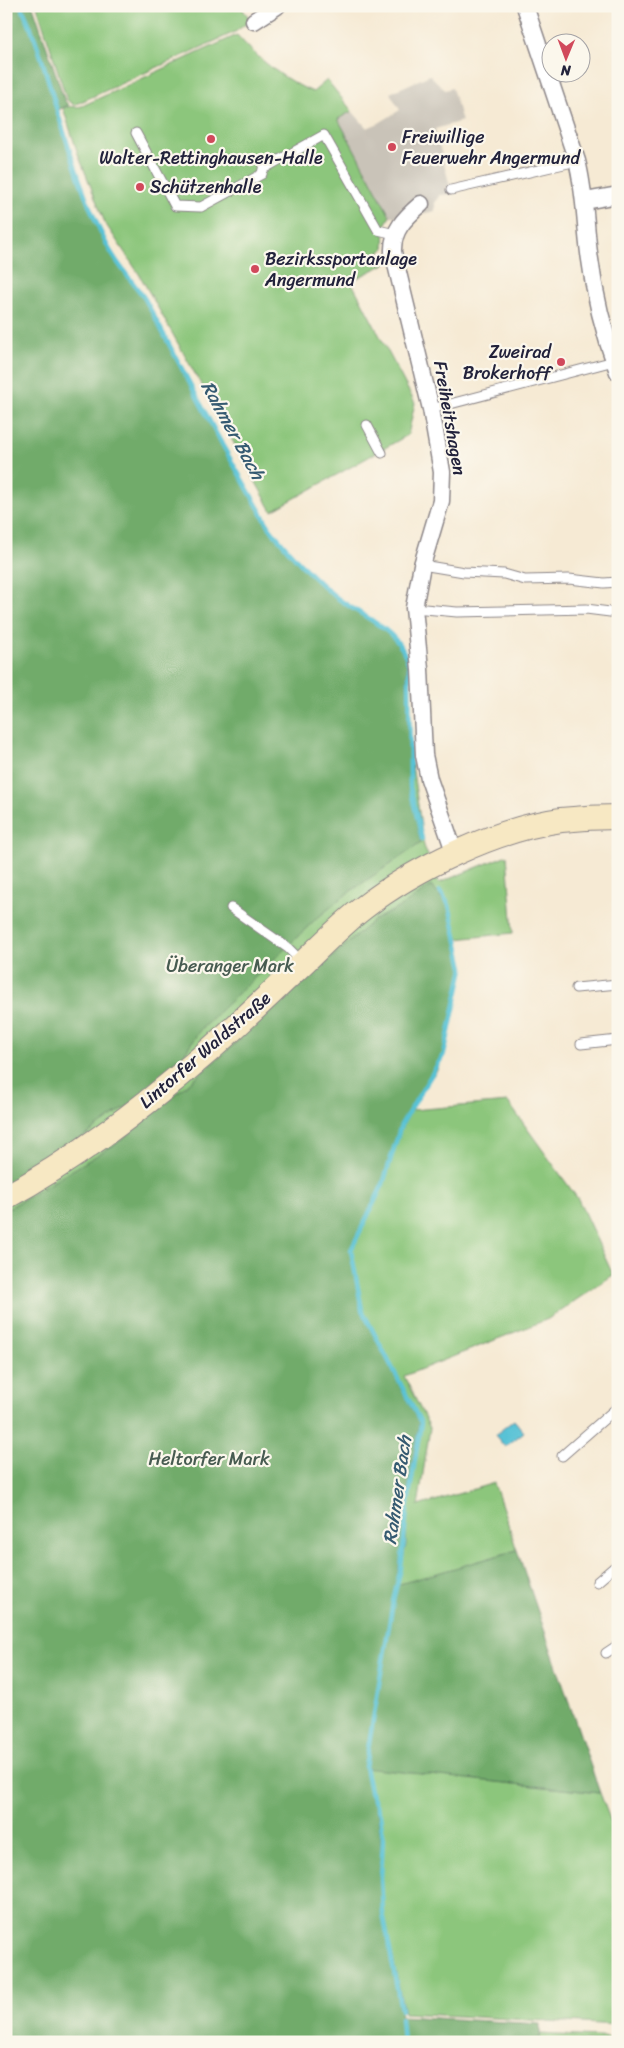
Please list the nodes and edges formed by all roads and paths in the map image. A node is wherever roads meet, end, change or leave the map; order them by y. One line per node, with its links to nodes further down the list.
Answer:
1 (277, 6): 3 (street)
2 (525, 6): 5 (street)
3 (254, 21)
4 (136, 134): 10 (lane)
5 (577, 162): 6 (lane); 8 (street)
6 (451, 190)
7 (618, 195): 8 (street)
8 (585, 201): 11 (street)
9 (420, 204): 10 (street)
10 (395, 234): 12 (street, Freiheitshagen)
11 (616, 367): 12 (lane)
12 (431, 409): 15 (street, Freiheitshagen)
13 (367, 425): 14 (lane)
14 (382, 453)
15 (422, 565): 16 (lane); 17 (street, Freiheitshagen)
16 (618, 582)
17 (414, 608): 18 (lane); 20 (street, Freiheitshagen)
18 (618, 613)
19 (618, 817): 20 (main road, Lintorfer Waldstraße)
20 (455, 854): 22 (main road, Lintorfer Waldstraße)
21 (231, 908): 22 (lane)
22 (303, 963): 27 (main road, Lintorfer Waldstraße)
23 (618, 984): 24 (lane)
24 (576, 988)
25 (618, 1040): 26 (lane)
26 (581, 1044)
27 (6, 1197)
28 (618, 1407): 29 (lane)
29 (562, 1456)
30 (618, 1564): 31 (lane)
31 (597, 1582)
32 (618, 1645): 33 (lane)
33 (606, 1654)

